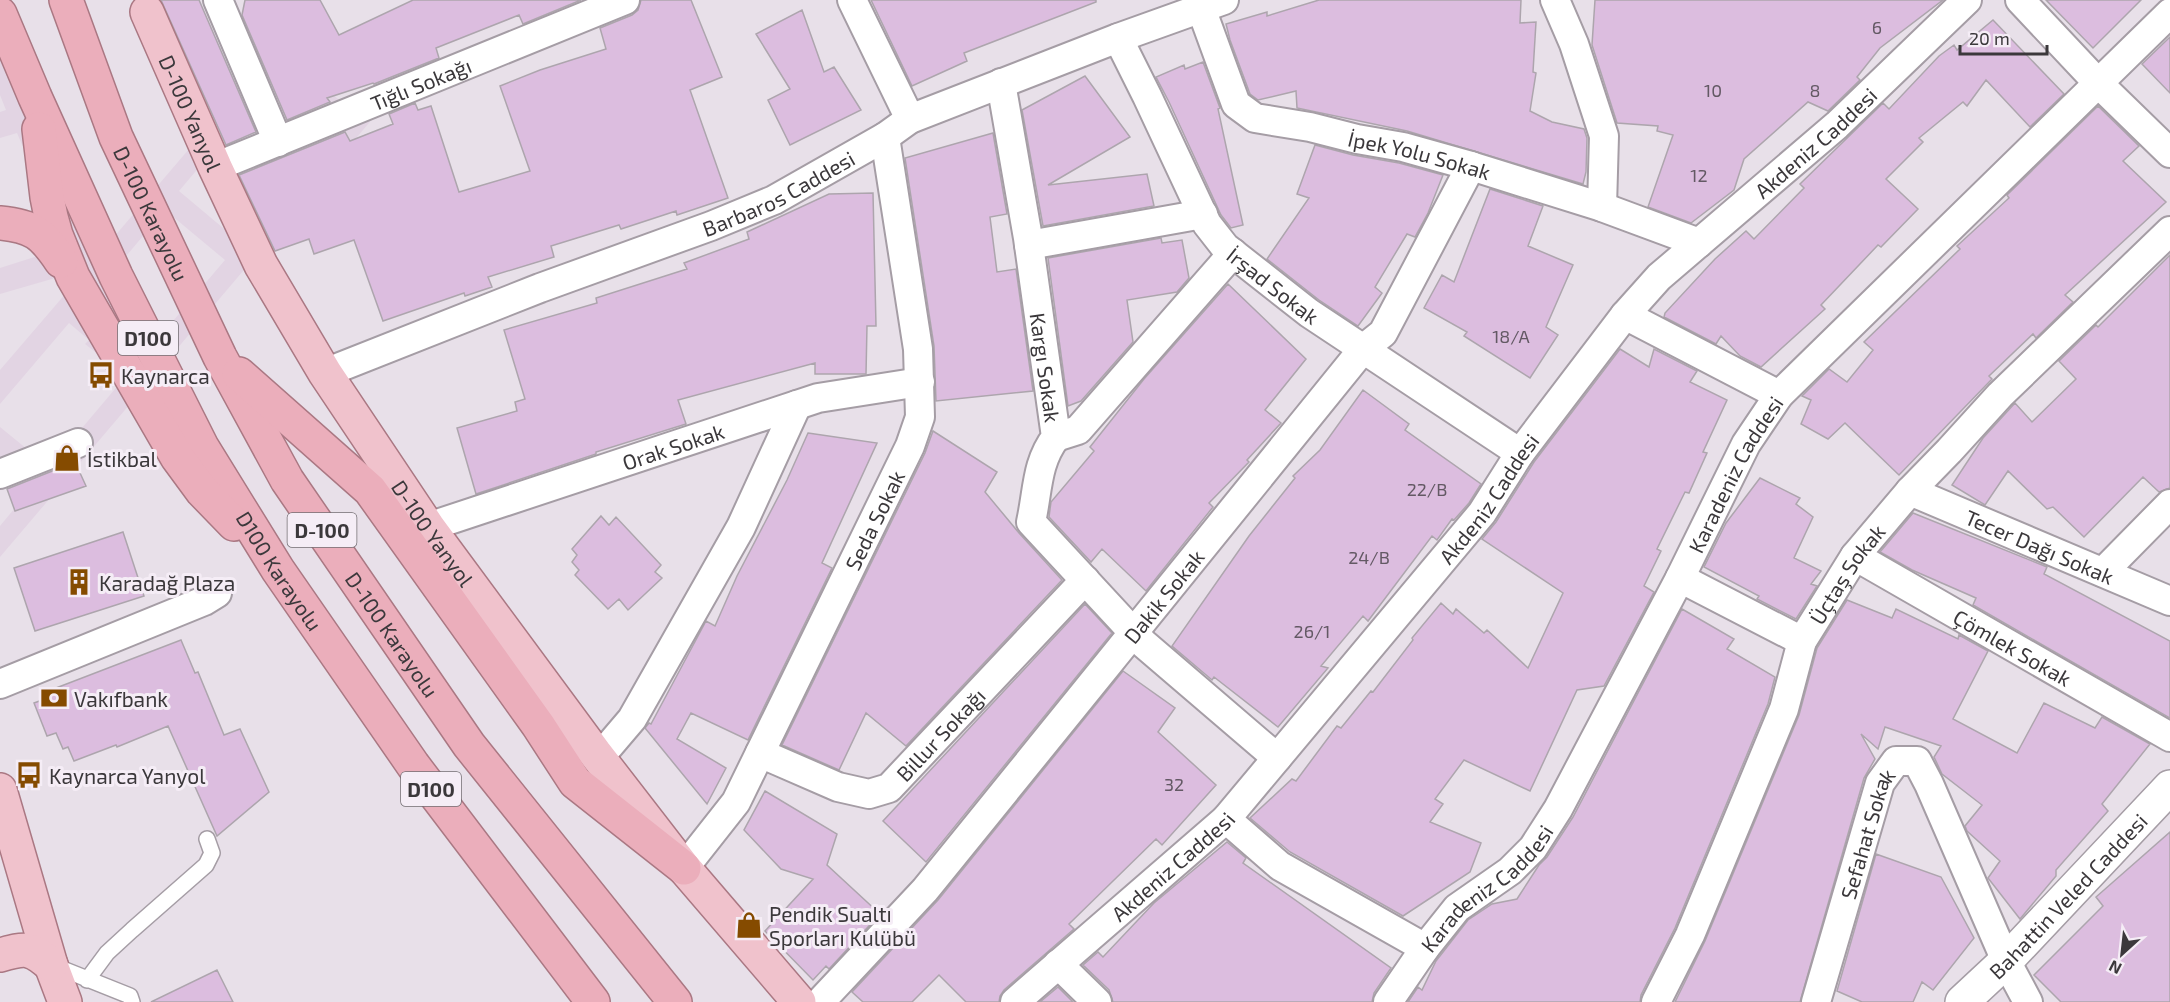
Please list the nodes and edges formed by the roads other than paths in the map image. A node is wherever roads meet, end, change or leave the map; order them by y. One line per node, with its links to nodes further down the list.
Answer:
1 (66, 0): 32 (highway, D-100 Karayolu / D-100)
2 (218, 0): 18 (street)
3 (625, 0): 18 (street, Tığlı Sokağı)
4 (852, 0): 16 (street)
5 (1555, 0): 22 (street)
6 (1967, 0): 26 (street, Akdeniz Caddesi)
7 (2020, 0): 14 (street)
8 (1208, 2): 12 (street, Barbaros Caddesi); 20 (street, İpek Yolu Sokak)
9 (147, 12): 21 (main road, D-100 Yanyol)
10 (2170, 13): 14 (street, Karadeniz Caddesi)
11 (0, 15): 15 (highway)
12 (1118, 38): 13 (street, Barbaros Caddesi); 23 (street, İrşad Sokak)
13 (1001, 83): 16 (street, Barbaros Caddesi); 27 (street, Kargı Sokak)
14 (2099, 84): 19 (street); 35 (street, Karadeniz Caddesi)
15 (35, 98): 29 (highway); 45 (highway, D100 Karayolu / D100)
16 (910, 119): 17 (street, Barbaros Caddesi)
17 (885, 137): 33 (street, Barbaros Caddesi); 34 (street, Seda Sokak)
18 (278, 142): 21 (street, Tığlı Sokağı)
19 (2170, 153)
20 (1471, 166): 22 (street, İpek Yolu Sokak); 31 (street, Dakik Sokak)
21 (215, 168): 33 (main road, D-100 Yanyol)
22 (1602, 207): 26 (street, İpek Yolu Sokak)
23 (1203, 214): 27 (street); 28 (street, İrşad Sokak)
24 (0, 223): 29 (highway)
25 (2170, 231): 41 (street, Üçtaş Sokak)
26 (1699, 243): 30 (street, Akdeniz Caddesi)
27 (1029, 245): 37 (street, Kargı Sokak)
28 (1233, 253): 31 (street, İrşad Sokak); 37 (street)
29 (73, 277): 45 (highway)
30 (1625, 315): 35 (street); 39 (street, Akdeniz Caddesi)
31 (1363, 349): 39 (street, İrşad Sokak); 51 (street, Dakik Sokak)
32 (220, 357): 62 (highway); 71 (highway, D-100 Karayolu / D-100)
33 (325, 373): 43 (main road, D-100 Yanyol)
34 (920, 382): 36 (street, Orak Sokak); 56 (street, Seda Sokak)
35 (1779, 395): 47 (street, Karadeniz Caddesi)
36 (797, 405): 43 (street, Orak Sokak); 55 (street)
37 (1056, 437): 48 (street, Kargı Sokak)
38 (78, 443): 40 (street)
39 (1520, 453): 57 (street, Akdeniz Caddesi)
40 (0, 474)
41 (1910, 491): 44 (street, Üçtaş Sokak); 46 (street, Tecer Dağı Sokak)
42 (2170, 504): 46 (street)
43 (428, 527): 55 (main road, D-100 Yanyol)
44 (1855, 556): 52 (street, Üçtaş Sokak); 54 (street, Çömlek Sokak)
45 (278, 570): 70 (highway, D100 Karayolu / D100)
46 (2103, 572): 50 (street, Tecer Dağı Sokak)
47 (1680, 578): 52 (street); 63 (street, Karadeniz Caddesi)
48 (1084, 580): 51 (street, Kargı Sokak); 56 (street, Billur Sokağı)
49 (217, 593): 53 (street)
50 (2170, 601)
51 (1134, 633): 57 (street, Kargı Sokak); 73 (street, Dakik Sokak)
52 (1802, 641): 77 (street, Üçtaş Sokak)
53 (0, 684)
54 (2170, 737)
55 (595, 753): 62 (main road, D-100 Yanyol)
56 (760, 753): 62 (street, Seda Sokak)
57 (1277, 758): 60 (street, Akdeniz Caddesi)
58 (2170, 787): 65 (street, Bahattin Veled Caddesi)
59 (0, 790): 67 (main road)
60 (1226, 819): 63 (street); 66 (street, Akdeniz Caddesi)
61 (207, 839): 68 (lane)
62 (684, 868): 72 (main road, D-100 Yanyol)
63 (1425, 948): 76 (street, Karadeniz Caddesi)
64 (0, 955): 67 (main road)
65 (2006, 961): 78 (street, Sefahat Sokak); 79 (street, Bahattin Veled Caddesi); 80 (street)
66 (1058, 964): 74 (street, Akdeniz Caddesi); 75 (street)
67 (51, 965): 68 (main road)
68 (76, 991): 69 (lane)
69 (132, 1002)
70 (593, 1002)
71 (675, 1002)
72 (799, 1002)
73 (820, 1002)
74 (1015, 1002)
75 (1098, 1002)
76 (1388, 1002)
77 (1656, 1002)
78 (1816, 1002)
79 (1962, 1002)
80 (2028, 1002)

